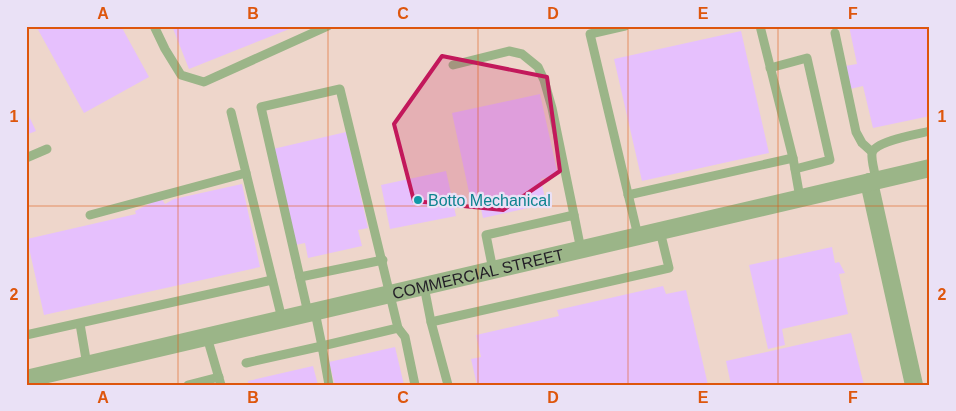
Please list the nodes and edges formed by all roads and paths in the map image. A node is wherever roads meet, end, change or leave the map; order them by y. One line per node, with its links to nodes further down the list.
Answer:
1 (154, 26): 2 (lane)
2 (328, 26)
3 (625, 26): 18 (lane)
4 (760, 26): 7 (lane)
5 (835, 33): 11 (lane)
6 (453, 65): 21 (lane)
7 (770, 68): 13 (lane); 15 (lane)
8 (231, 112): 16 (lane)
9 (930, 131): 11 (lane)
10 (47, 149): 12 (lane)
11 (872, 152): 17 (lane)
12 (26, 158)
13 (793, 158): 15 (lane); 18 (lane)
14 (930, 168): 17 (street, COMMERCIAL STREET)
15 (795, 169): 19 (lane)
16 (246, 173): 20 (lane); 28 (lane)
17 (873, 181): 19 (street, COMMERCIAL STREET); 47 (street)
18 (628, 195): 23 (lane)
19 (800, 198): 22 (street, COMMERCIAL STREET)
20 (90, 215)
21 (574, 215): 24 (lane); 26 (lane)
22 (660, 231): 23 (street, COMMERCIAL STREET); 33 (lane)
23 (638, 236): 24 (street, COMMERCIAL STREET)
24 (581, 250): 26 (street, COMMERCIAL STREET)
25 (383, 260): 27 (lane); 27 (lane); 30 (lane)
26 (492, 270): 29 (street, COMMERCIAL STREET)
27 (300, 277): 31 (lane)
28 (272, 280): 32 (lane); 34 (lane)
29 (424, 286): 30 (street, COMMERCIAL STREET); 33 (lane)
30 (391, 294): 31 (street, COMMERCIAL STREET); 35 (lane)
31 (311, 312): 32 (street, COMMERCIAL STREET); 38 (lane)
32 (282, 319): 37 (street, COMMERCIAL STREET)
33 (431, 322): 46 (lane)
34 (80, 324): 36 (lane); 40 (lane)
35 (398, 328): 38 (lane); 45 (lane)
36 (26, 335)
37 (207, 337): 40 (street, COMMERCIAL STREET); 42 (lane)
38 (322, 346): 39 (lane); 44 (lane)
39 (246, 363)
40 (87, 365): 41 (street, COMMERCIAL STREET)
41 (26, 379)
42 (220, 381): 43 (lane)
43 (188, 385)
44 (329, 385)
45 (415, 385)
46 (448, 385)
47 (914, 385)

